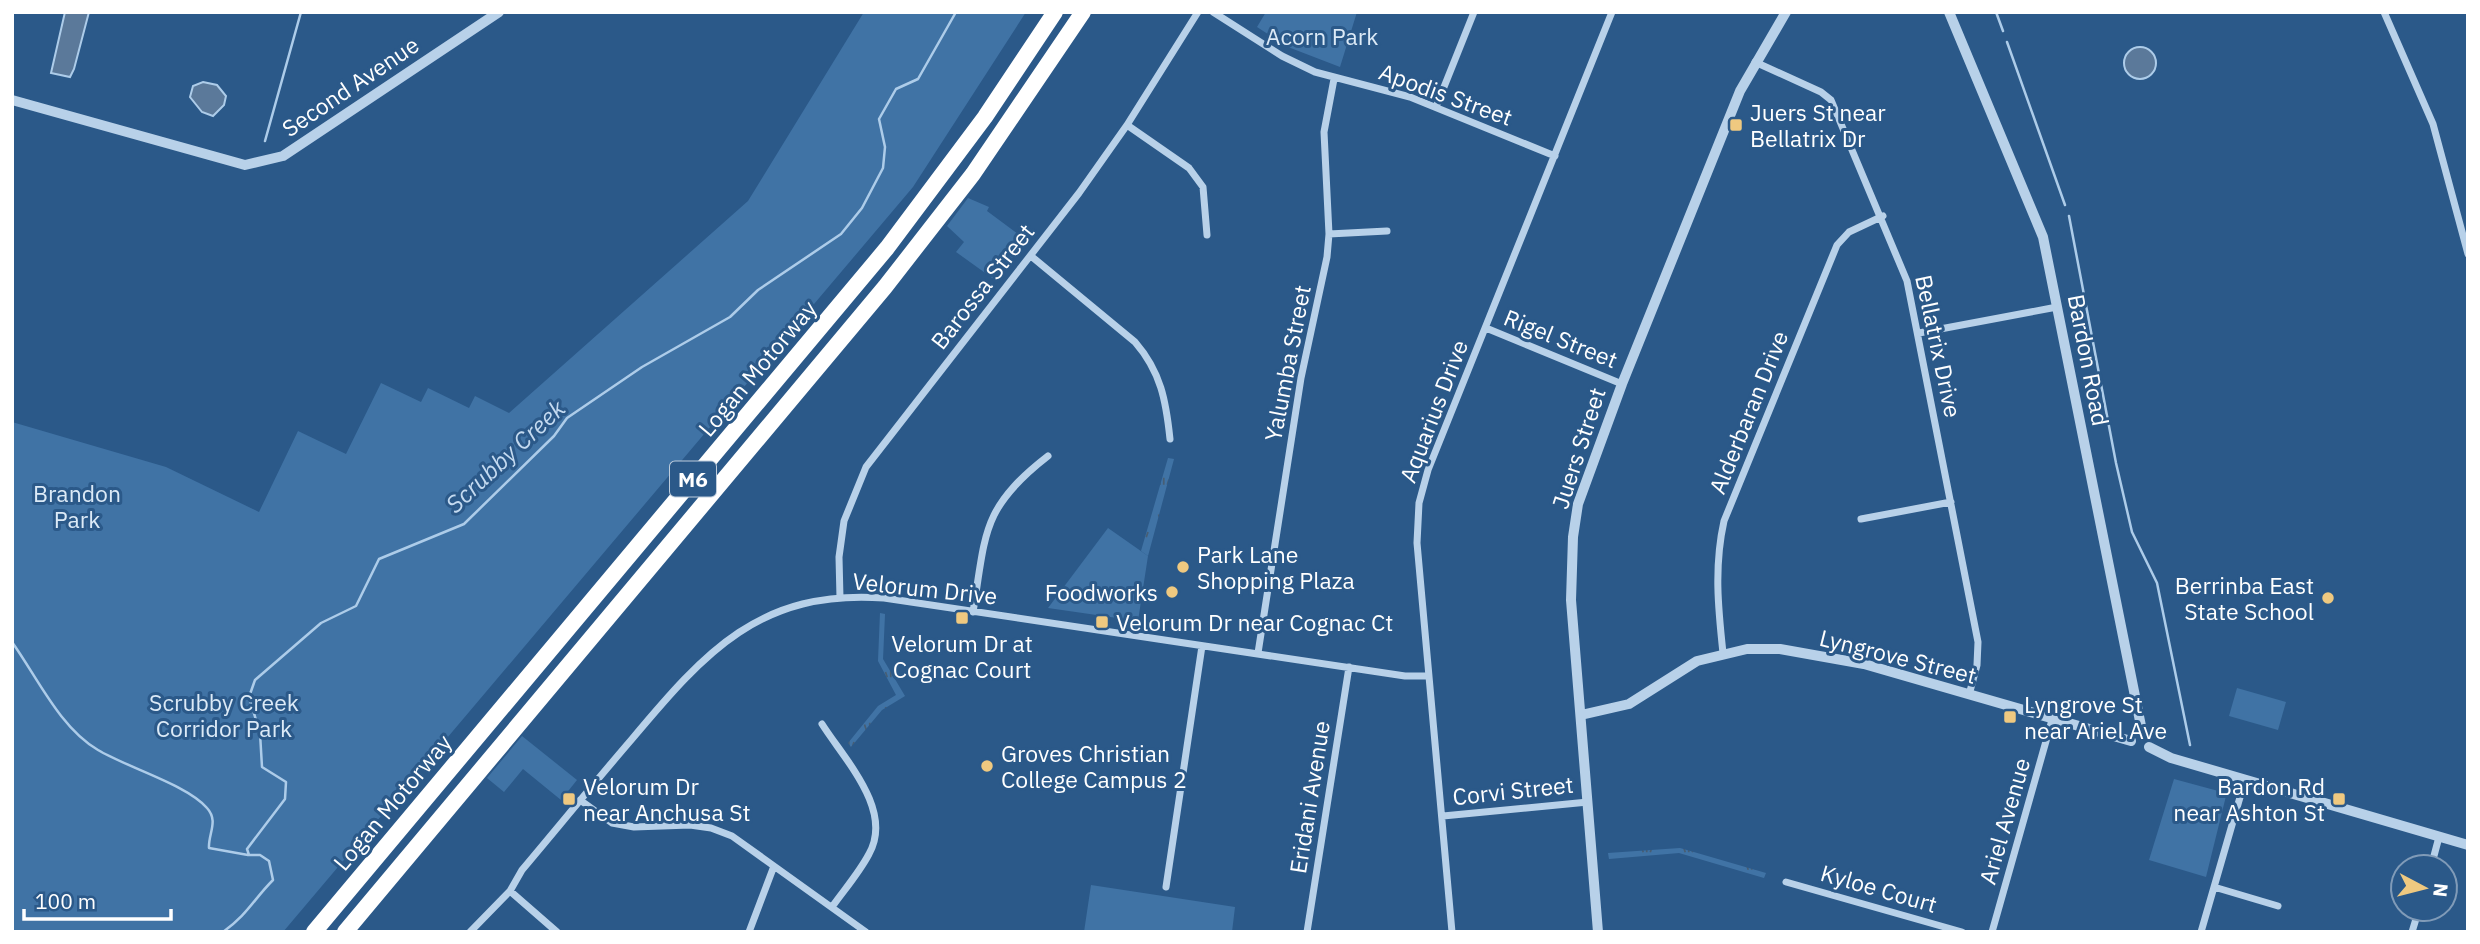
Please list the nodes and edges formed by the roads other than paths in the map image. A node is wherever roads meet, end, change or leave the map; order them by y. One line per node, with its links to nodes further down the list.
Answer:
1 (499, 12): 13 (street, Second Avenue)
2 (1055, 12): 59 (highway, Logan Motorway / M6)
3 (1083, 12): 60 (highway, Logan Motorway / M6)
4 (1198, 12): 15 (street, Barossa Street)
5 (1213, 12): 12 (street, Apodis Street)
6 (1474, 12): 14 (street)
7 (1612, 12): 16 (street, Aquarius Drive)
8 (1786, 12): 11 (street, Juers Street)
9 (1949, 12): 23 (street, Bardon Road)
10 (2384, 12): 21 (street)
11 (1755, 62): 17 (street, Bellatrix Drive); 26 (street, Juers Street)
12 (1334, 79): 14 (street, Apodis Street); 19 (street, Yalumba Street)
13 (12, 100)
14 (1436, 107): 16 (street, Apodis Street)
15 (1127, 125): 20 (street); 22 (street, Barossa Street)
16 (1555, 156): 24 (street, Aquarius Drive)
17 (1882, 216): 25 (street, Bellatrix Drive); 35 (street, Alderbaran Drive)
18 (1387, 230): 19 (street)
19 (1329, 234): 34 (street, Yalumba Street)
20 (1207, 235)
21 (2468, 254)
22 (1031, 256): 27 (street); 31 (street, Barossa Street)
23 (2057, 307): 25 (street); 42 (street, Bardon Road)
24 (1486, 328): 26 (street, Rigel Street); 37 (street, Aquarius Drive)
25 (1919, 333): 29 (street, Bellatrix Drive)
26 (1622, 384): 39 (street, Juers Street)
27 (1170, 439)
28 (1048, 456): 32 (street)
29 (1951, 502): 30 (street); 38 (street, Bellatrix Drive)
30 (1861, 519)
31 (840, 598): 32 (street, Velorum Drive); 46 (street, Velorum Drive)
32 (973, 612): 33 (street, Velorum Drive)
33 (1202, 646): 34 (street, Velorum Drive); 54 (street)
34 (1258, 653): 36 (street, Velorum Drive)
35 (1723, 653): 38 (street, Lyngrove Street); 39 (street, Lyngrove Street)
36 (1349, 667): 37 (street, Velorum Drive); 65 (street, Eridani Avenue)
37 (1429, 676): 48 (street, Aquarius Drive)
38 (1969, 695): 40 (street, Lyngrove Street)
39 (1581, 715): 47 (street, Juers Street)
40 (2052, 720): 43 (street, Lyngrove Street); 69 (street, Ariel Avenue)
41 (822, 724): 58 (street)
42 (2143, 731): 43 (street); 44 (street)
43 (2131, 741): 44 (street)
44 (2149, 747): 45 (street)
45 (2245, 780): 49 (street); 55 (street)
46 (580, 800): 52 (street); 56 (street, Velorum Drive)
47 (1588, 802): 48 (street, Corvi Street); 67 (street, Juers Street)
48 (1443, 816): 66 (street, Aquarius Drive)
49 (2439, 837): 50 (street); 51 (street)
50 (2468, 845)
51 (2435, 853)
52 (774, 866): 58 (street); 63 (street)
53 (1786, 882): 68 (street, Kyloe Court)
54 (1166, 887)
55 (2214, 887): 57 (street); 70 (street)
56 (510, 891): 61 (street, Velorum Drive); 62 (street)
57 (2278, 906)
58 (832, 907): 64 (street)
59 (314, 932)
60 (345, 932)
61 (470, 932)
62 (557, 932)
63 (749, 932)
64 (866, 932)
65 (1307, 932)
66 (1452, 932)
67 (1598, 932)
68 (1962, 932)
69 (1992, 932)
70 (2201, 932)

